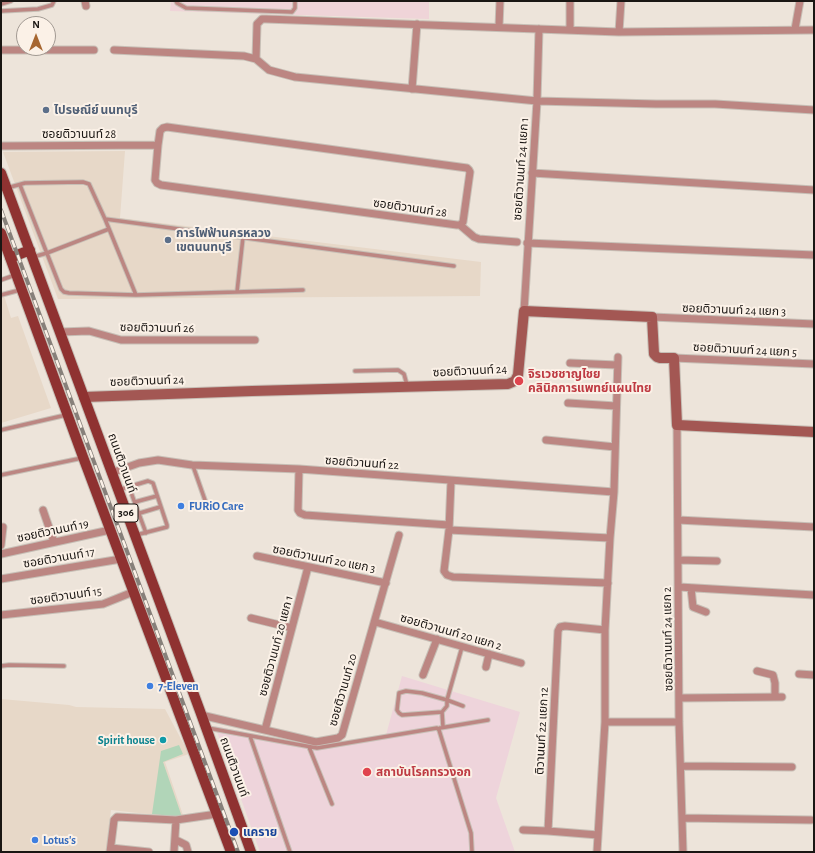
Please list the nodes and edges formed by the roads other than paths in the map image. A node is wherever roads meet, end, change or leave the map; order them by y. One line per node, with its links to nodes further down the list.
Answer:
1 (11, 1): 9 (lane)
2 (54, 1): 10 (lane)
3 (176, 1): 4 (lane)
4 (295, 1)
5 (500, 1): 12 (street)
6 (570, 1): 14 (street)
7 (621, 1): 17 (street)
8 (800, 1): 15 (street)
9 (1, 4)
10 (1, 10)
11 (417, 24): 12 (street); 21 (street); 22 (street)
12 (499, 27): 13 (street)
13 (539, 29): 14 (street); 23 (street, ซอยติวานนท์ 24 แยก 1)
14 (570, 30): 17 (street)
15 (794, 30): 16 (street); 17 (street)
16 (814, 30)
17 (619, 32)
18 (1, 50): 19 (street)
19 (94, 50)
20 (114, 50): 21 (street)
21 (256, 59): 22 (street)
22 (412, 89): 23 (street)
23 (536, 101): 24 (street); 28 (street, ซอยติวานนท์ 24 แยก 1)
24 (814, 110)
25 (158, 145): 26 (street, ซอยติวานนท์ 28); 33 (street, ซอยติวานนท์ 28); 33 (street, ซอยติวานนท์ 28)
26 (1, 146)
27 (1, 173): 30 (main road, ถนนติวานนท์ / 306)
28 (532, 173): 31 (street); 38 (street, ซอยติวานนท์ 24 แยก 1)
29 (20, 185): 30 (lane); 32 (lane); 40 (lane)
30 (7, 188): 39 (main road, ถนนติวานนท์ / 306)
31 (814, 190)
32 (105, 219): 34 (lane); 36 (lane)
33 (460, 225): 37 (street)
34 (109, 229): 40 (lane); 50 (lane)
35 (2, 238): 42 (main road, 306)
36 (243, 238): 43 (lane); 48 (lane)
37 (517, 242)
38 (527, 243): 41 (street); 51 (street, ซอยติวานนท์ 24 แยก 1)
39 (31, 253): 40 (lane); 42 (main road); 54 (main road, ถนนติวานนท์ / 306)
40 (46, 253): 50 (lane)
41 (814, 255)
42 (10, 258): 44 (main road, 306)
43 (454, 266)
44 (16, 274): 45 (lane); 46 (main road, 306)
45 (1, 280)
46 (21, 290): 49 (lane); 66 (main road, 306)
47 (303, 290): 48 (lane)
48 (237, 292): 50 (lane)
49 (1, 295)
50 (136, 295)
51 (524, 311): 52 (street); 62 (street, ซอยติวานนท์ 24)
52 (652, 317): 53 (street, ซอยติวานนท์ 24 แยก 3); 57 (street)
53 (814, 324)
54 (60, 332): 55 (street, ซอยติวานนท์ 26); 63 (main road, ถนนติวานนท์ / 306)
55 (255, 340)
56 (618, 357): 60 (street)
57 (674, 358): 59 (street, ซอยติวานนท์ 24 แยก 5); 67 (street)
58 (570, 363): 60 (street)
59 (814, 364)
60 (617, 365): 65 (street)
61 (355, 371): 62 (lane)
62 (407, 386): 63 (street, ซอยติวานนท์ 24)
63 (84, 397): 75 (main road, ถนนติวานนท์ / 306)
64 (568, 404): 65 (street)
65 (616, 406): 71 (street)
66 (67, 414): 68 (lane); 72 (main road, 306)
67 (677, 425): 69 (street); 87 (street, ซอยติวานนท์ 24 แยก 2)
68 (1, 430)
69 (814, 432)
70 (546, 440): 71 (street)
71 (615, 447): 80 (street)
72 (83, 457): 76 (lane); 91 (main road, 306)
73 (192, 464): 74 (street, ซอยติวานนท์ 22); 75 (street, ซอยติวานนท์ 22); 83 (lane)
74 (299, 469): 77 (street, ซอยติวานนท์ 22); 90 (street)
75 (111, 473): 79 (main road, ถนนติวานนท์ / 306)
76 (1, 475)
77 (451, 480): 80 (street, ซอยติวานนท์ 22); 90 (street)
78 (129, 487): 79 (lane); 81 (lane); 82 (lane)
79 (117, 490): 94 (main road, ถนนติวานนท์ / 306)
80 (614, 492): 95 (street)
81 (157, 496): 82 (lane); 84 (lane)
82 (135, 502): 86 (lane)
83 (206, 503)
84 (160, 507): 86 (lane); 92 (lane)
85 (43, 510): 96 (street)
86 (140, 514): 92 (lane)
87 (678, 520): 89 (street); 101 (street, ซอยติวานนท์ 24 แยก 2)
88 (3, 527): 97 (street, ซอยติวานนท์ 19)
89 (814, 527)
90 (449, 528): 95 (street); 106 (street)
91 (110, 530): 96 (street, ซอยติวานนท์ 19); 100 (main road, 306)
92 (146, 533): 94 (lane)
93 (399, 535): 105 (street, ซอยติวานนท์ 20)
94 (135, 536): 132 (main road, ถนนติวานนท์ / 306)
95 (610, 538): 106 (street)
96 (54, 542): 98 (street, ซอยติวานนท์ 19)
97 (1, 545)
98 (1, 554)
99 (257, 556): 103 (street, ซอยติวานนท์ 20 แยก 3)
100 (121, 559): 104 (street, ซอยติวานนท์ 17); 109 (main road, 306)
101 (678, 560): 102 (street); 107 (street, ซอยติวานนท์ 24 แยก 2)
102 (716, 561)
103 (308, 567): 105 (street, ซอยติวานนท์ 20 แยก 3); 115 (street, ซอยติวานนท์ 20 แยก 1)
104 (1, 578)
105 (386, 583): 114 (street, ซอยติวานนท์ 20)
106 (608, 583): 116 (street)
107 (679, 587): 108 (street); 128 (street, ซอยติวานนท์ 24 แยก 2)
108 (691, 588): 110 (street); 111 (street)
109 (134, 592): 112 (street, ซอยติวานนท์ 15); 145 (main road, 306)
110 (814, 595)
111 (706, 612)
112 (1, 615)
113 (251, 618): 115 (street)
114 (375, 622): 117 (street, ซอยติวานนท์ 20 แยก 2); 139 (street, ซอยติวานนท์ 20)
115 (292, 628): 139 (street, ซอยติวานนท์ 20 แยก 1)
116 (605, 630): 134 (street); 150 (street, ติวานนท์ 22 แยก 12)
117 (437, 639): 118 (street, ซอยติวานนท์ 20 แยก 2); 127 (street)
118 (462, 646): 119 (street, ซอยติวานนท์ 20 แยก 2); 129 (lane)
119 (489, 654): 120 (street, ซอยติวานนท์ 20 แยก 2); 123 (street)
120 (522, 663)
121 (1, 666): 122 (lane)
122 (64, 666)
123 (486, 667)
124 (757, 671): 128 (street)
125 (799, 674): 126 (street)
126 (814, 674)
127 (423, 675)
128 (680, 698): 135 (street, ซอยติวานนท์ 24 แยก 2)
129 (447, 700): 130 (lane); 131 (lane); 131 (lane)
130 (463, 706)
131 (442, 712): 137 (lane)
132 (201, 715): 136 (main road, ถนนติวานนท์ / 306); 139 (street, ซอยติวานนท์ 20)
133 (488, 720): 137 (lane)
134 (605, 722): 135 (street); 151 (street)
135 (680, 722): 142 (street, ซอยติวานนท์ 24 แยก 2)
136 (206, 727): 140 (lane); 158 (main road, ถนนติวานนท์ / 306)
137 (442, 727): 138 (lane)
138 (437, 728): 141 (lane); 160 (lane)
139 (265, 730)
140 (250, 736): 141 (lane); 159 (lane)
141 (309, 747): 144 (lane)
142 (681, 766): 143 (street); 146 (street, ซอยติวานนท์ 24 แยก 2)
143 (792, 767)
144 (332, 804)
145 (217, 814): 147 (street); 157 (main road, 306)
146 (682, 818): 148 (street); 162 (street, ซอยติวานนท์ 24 แยก 2)
147 (176, 820): 152 (street); 153 (street)
148 (811, 820)
149 (524, 830): 150 (street)
150 (548, 831): 151 (street)
151 (598, 835): 161 (street)
152 (176, 840): 155 (street); 156 (street)
153 (110, 850): 154 (street)
154 (149, 852)
155 (174, 852)
156 (188, 852)
157 (231, 852)
158 (251, 852)
159 (290, 852)
160 (472, 852)
161 (597, 852)
162 (683, 852)

